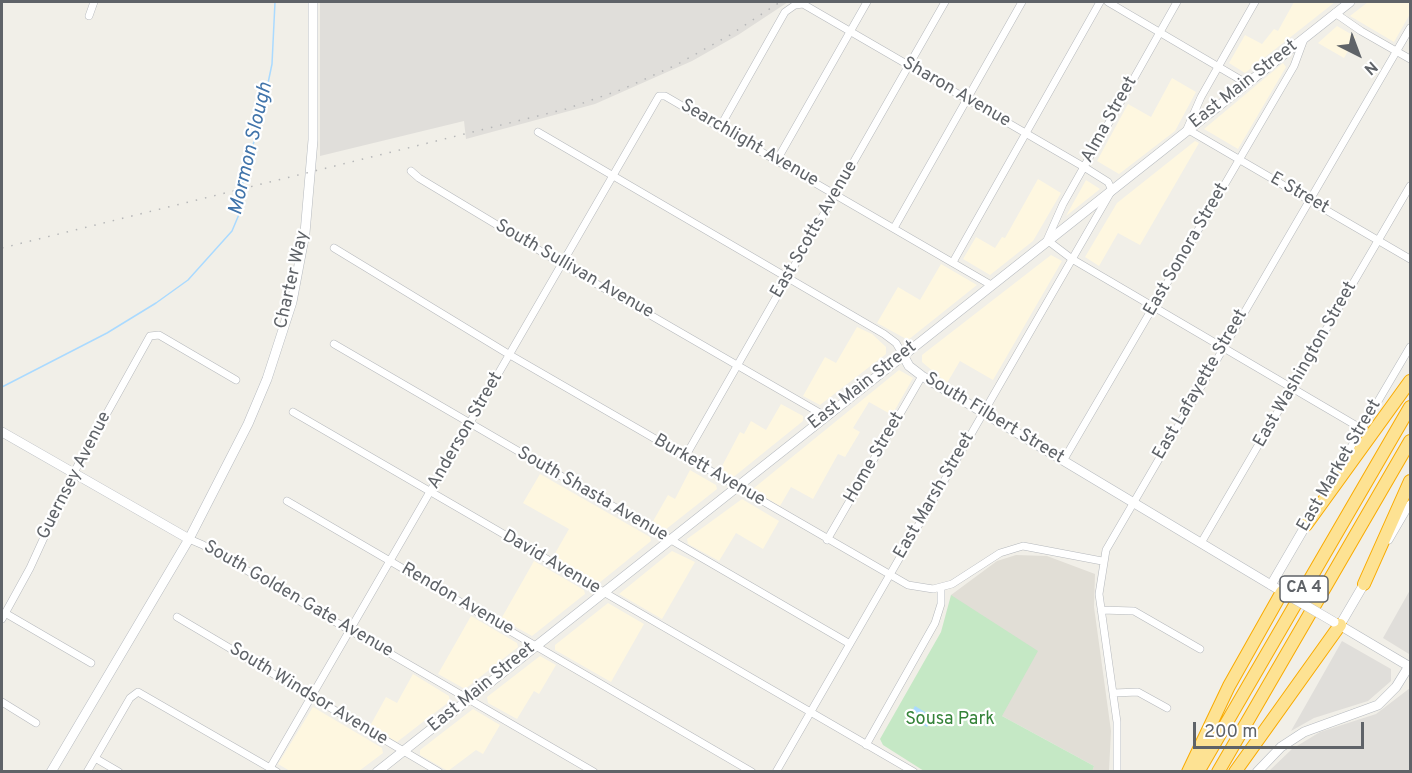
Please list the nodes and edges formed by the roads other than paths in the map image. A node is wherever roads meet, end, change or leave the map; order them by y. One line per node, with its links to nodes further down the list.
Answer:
1 (94, 2): 12 (street)
2 (313, 2): 76 (main road, Charter Way)
3 (867, 2): 14 (street)
4 (945, 2): 19 (street, East Scotts Avenue)
5 (1022, 2): 23 (street)
6 (1100, 2): 27 (street)
7 (1108, 2): 15 (street)
8 (1177, 2): 15 (street, Alma Street)
9 (1255, 2): 20 (street)
10 (1350, 2): 11 (main road, East Main Street)
11 (1335, 13): 16 (main road, East Main Street); 17 (street)
12 (89, 16)
13 (1410, 28): 17 (street, East Lafayette Street)
14 (850, 31): 19 (street, Sharon Avenue); 24 (street, Sharon Avenue); 29 (street)
15 (1160, 32): 20 (street); 30 (street, Alma Street)
16 (1305, 37): 21 (main road, East Main Street); 28 (street, East Sonora Street)
17 (1397, 51): 18 (street); 36 (street, East Lafayette Street)
18 (1410, 60)
19 (909, 65): 23 (street, Sharon Avenue); 35 (street, East Scotts Avenue)
20 (1218, 66): 21 (street); 25 (street)
21 (1246, 83): 25 (main road, East Main Street)
22 (662, 95): 24 (street, Searchlight Avenue); 32 (street, Anderson Street)
23 (967, 99): 27 (street, Sharon Avenue); 37 (street)
24 (720, 127): 29 (street, Searchlight Avenue)
25 (1187, 129): 28 (street, E Street); 34 (main road, East Main Street)
26 (538, 132): 32 (street, South Filbert Street)
27 (1025, 133): 30 (street, Sharon Avenue); 43 (street)
28 (1240, 159): 36 (street, E Street); 47 (street, East Sonora Street)
29 (777, 160): 35 (street, Searchlight Avenue)
30 (1084, 167): 34 (street, Sharon Avenue); 38 (street, Alma Street)
31 (411, 171): 44 (street, South Sullivan Avenue)
32 (614, 176): 44 (street, Anderson Street); 45 (street, South Filbert Street)
33 (1410, 186): 39 (street, East Washington Street)
34 (1112, 190): 38 (main road, East Main Street); 41 (street, East Marsh Street)
35 (836, 195): 37 (street, Searchlight Avenue); 45 (street, East Scotts Avenue)
36 (1309, 200): 39 (street, E Street); 50 (street, East Lafayette Street)
37 (894, 228): 43 (street, Searchlight Avenue)
38 (1047, 240): 41 (street); 46 (main road, East Main Street)
39 (1379, 240): 42 (street, E Street); 57 (street, East Washington Street)
40 (334, 248): 51 (street, Burkett Avenue)
41 (1072, 259): 47 (street); 60 (street, East Marsh Street)
42 (1410, 259)
43 (953, 262): 46 (street, Searchlight Avenue)
44 (562, 264): 51 (street, Anderson Street); 53 (street, South Sullivan Avenue)
45 (788, 278): 52 (street, South Filbert Street); 53 (street, East Scotts Avenue)
46 (991, 285): 52 (main road, East Main Street)
47 (1153, 307): 50 (street); 67 (street, East Sonora Street)
48 (334, 344): 62 (street, South Shasta Avenue)
49 (1410, 346): 63 (street, East Market Street)
50 (1223, 348): 57 (street); 73 (street, East Lafayette Street)
51 (510, 355): 62 (street, Anderson Street); 66 (street, Burkett Avenue)
52 (903, 355): 54 (main road, South Filbert Street); 61 (main road, East Main Street)
53 (738, 365): 61 (street, South Sullivan Avenue); 66 (street, East Scotts Avenue)
54 (922, 376): 60 (main road, South Filbert Street); 78 (street, Home Street)
55 (236, 380): 68 (street, Guernsey Avenue)
56 (1410, 381): 75 (highway)
57 (1292, 388): 63 (street); 79 (street, East Washington Street)
58 (1410, 407): 119 (highway, CA 4)
59 (293, 412): 71 (street, David Avenue)
60 (983, 413): 67 (main road, South Filbert Street); 82 (street, East Marsh Street)
61 (825, 416): 70 (main road, East Main Street)
62 (470, 424): 71 (street, Anderson Street); 77 (street, South Shasta Avenue)
63 (1362, 429): 75 (street, East Market Street)
64 (2, 432): 68 (main road, South Golden Gate Avenue)
65 (1410, 441): 120 (highway, CA 4)
66 (685, 457): 70 (street, Burkett Avenue)
67 (1064, 461): 73 (main road, South Filbert Street)
68 (73, 474): 76 (main road, South Golden Gate Avenue); 88 (street, Guernsey Avenue)
69 (1410, 481): 83 (highway)
70 (735, 486): 77 (main road, East Main Street); 78 (street, Burkett Avenue)
71 (430, 492): 81 (street, Anderson Street); 86 (street, David Avenue)
72 (287, 501): 81 (street, Rendon Avenue)
73 (1132, 502): 79 (main road, South Filbert Street); 80 (street, East Lafayette Street)
74 (1410, 504): 83 (street)
75 (1306, 525): 85 (main road, East Market Street)
76 (189, 539): 91 (street, South Golden Gate Avenue); 108 (main road, Charter Way)
77 (669, 539): 86 (main road, East Main Street); 92 (street, South Shasta Avenue)
78 (827, 540): 82 (street, Burkett Avenue)
79 (1201, 543): 85 (main road, South Filbert Street)
80 (1102, 561): 84 (street, Burkett Avenue); 87 (street, East Lafayette Street)
81 (390, 562): 91 (street, Anderson Street); 93 (street, Rendon Avenue)
82 (890, 576): 84 (street, Burkett Avenue); 92 (street, East Marsh Street)
83 (1364, 584): 90 (main road)
84 (940, 588): 104 (street)
85 (1280, 590): 90 (main road, South Filbert Street, bridge); 118 (highway)
86 (602, 592): 93 (main road, East Main Street); 102 (street, David Avenue)
87 (1101, 610): 94 (street); 97 (street, East Lafayette Street)
88 (3, 616): 95 (street)
89 (177, 618): 98 (street, South Windsor Avenue)
90 (1337, 624): 96 (main road, South Filbert Street); 121 (highway)
91 (351, 630): 98 (street, Anderson Street); 99 (street, South Golden Gate Avenue)
92 (850, 644): 102 (street, East Marsh Street)
93 (535, 645): 99 (main road, East Main Street); 114 (street, Rendon Avenue)
94 (1200, 649)
95 (91, 663)
96 (1410, 665): 122 (main road)
97 (1114, 693): 101 (street); 117 (street, East Lafayette Street)
98 (312, 696): 105 (street, South Windsor Avenue); 107 (street, Anderson Street)
99 (468, 699): 105 (main road, East Main Street); 113 (street, South Golden Gate Avenue)
100 (2, 702): 103 (street)
101 (1167, 708)
102 (810, 713): 104 (street, David Avenue); 115 (street, East Marsh Street)
103 (36, 723)
104 (866, 745): 116 (street, David Avenue)
105 (403, 751): 111 (main road, East Main Street); 112 (street, South Windsor Avenue)
106 (95, 758): 107 (street); 109 (street); 110 (street)
107 (274, 770)
108 (51, 771)
109 (87, 771)
110 (119, 771)
111 (377, 771)
112 (439, 771)
113 (594, 771)
114 (752, 771)
115 (776, 771)
116 (914, 771)
117 (1117, 771)
118 (1188, 771)
119 (1198, 771)
120 (1218, 771)
121 (1235, 771)
122 (1257, 771)

